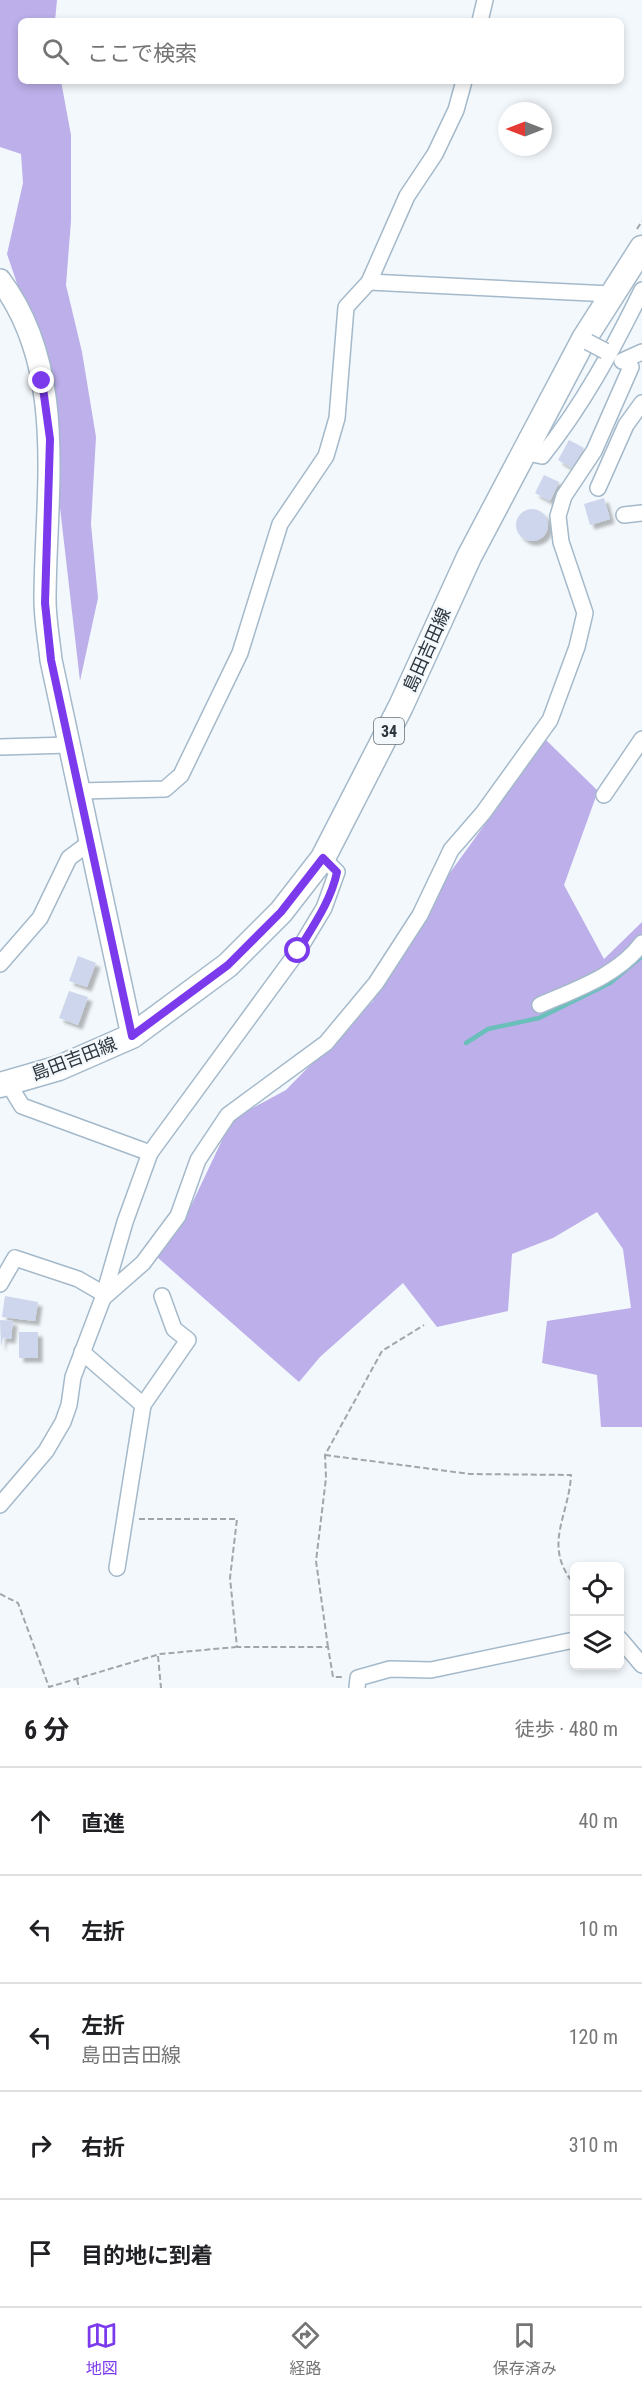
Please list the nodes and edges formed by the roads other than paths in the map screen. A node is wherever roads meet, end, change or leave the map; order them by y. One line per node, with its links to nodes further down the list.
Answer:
1 (485, 0): 2 (street)
2 (481, 18)
3 (463, 84): 6 (street)
4 (639, 239): 8 (main road, 島田吉田線 / 34)
5 (0, 280): 18 (street)
6 (369, 282): 8 (street); 20 (street)
7 (642, 290): 11 (street)
8 (611, 294): 9 (main road, 島田吉田線 / 34)
9 (586, 340): 11 (street, bridge); 13 (main road, 島田吉田線 / 34)
10 (642, 352): 11 (street)
11 (622, 360): 13 (street); 31 (street)
12 (642, 403): 14 (street)
13 (524, 452): 23 (main road, 島田吉田線 / 34)
14 (598, 488)
15 (642, 513): 16 (street)
16 (624, 515)
17 (642, 739): 21 (street)
18 (69, 745): 19 (street); 20 (street)
19 (0, 747)
20 (79, 791): 22 (street)
21 (604, 795)
22 (89, 843): 25 (street); 27 (street)
23 (323, 858): 27 (main road, 島田吉田線 / 34); 29 (street)
24 (642, 943): 26 (street)
25 (0, 964)
26 (540, 1005)
27 (132, 1036): 28 (main road, 島田吉田線 / 34)
28 (4, 1084): 29 (street)
29 (150, 1153): 31 (street)
30 (0, 1284): 31 (street)
31 (104, 1296): 33 (street)
32 (162, 1296): 34 (street)
33 (82, 1352): 34 (street); 35 (street)
34 (143, 1405): 36 (street)
35 (0, 1505)
36 (117, 1568)
37 (570, 1641): 40 (street)
38 (624, 1644): 39 (street)
39 (642, 1665)
40 (357, 1683)

